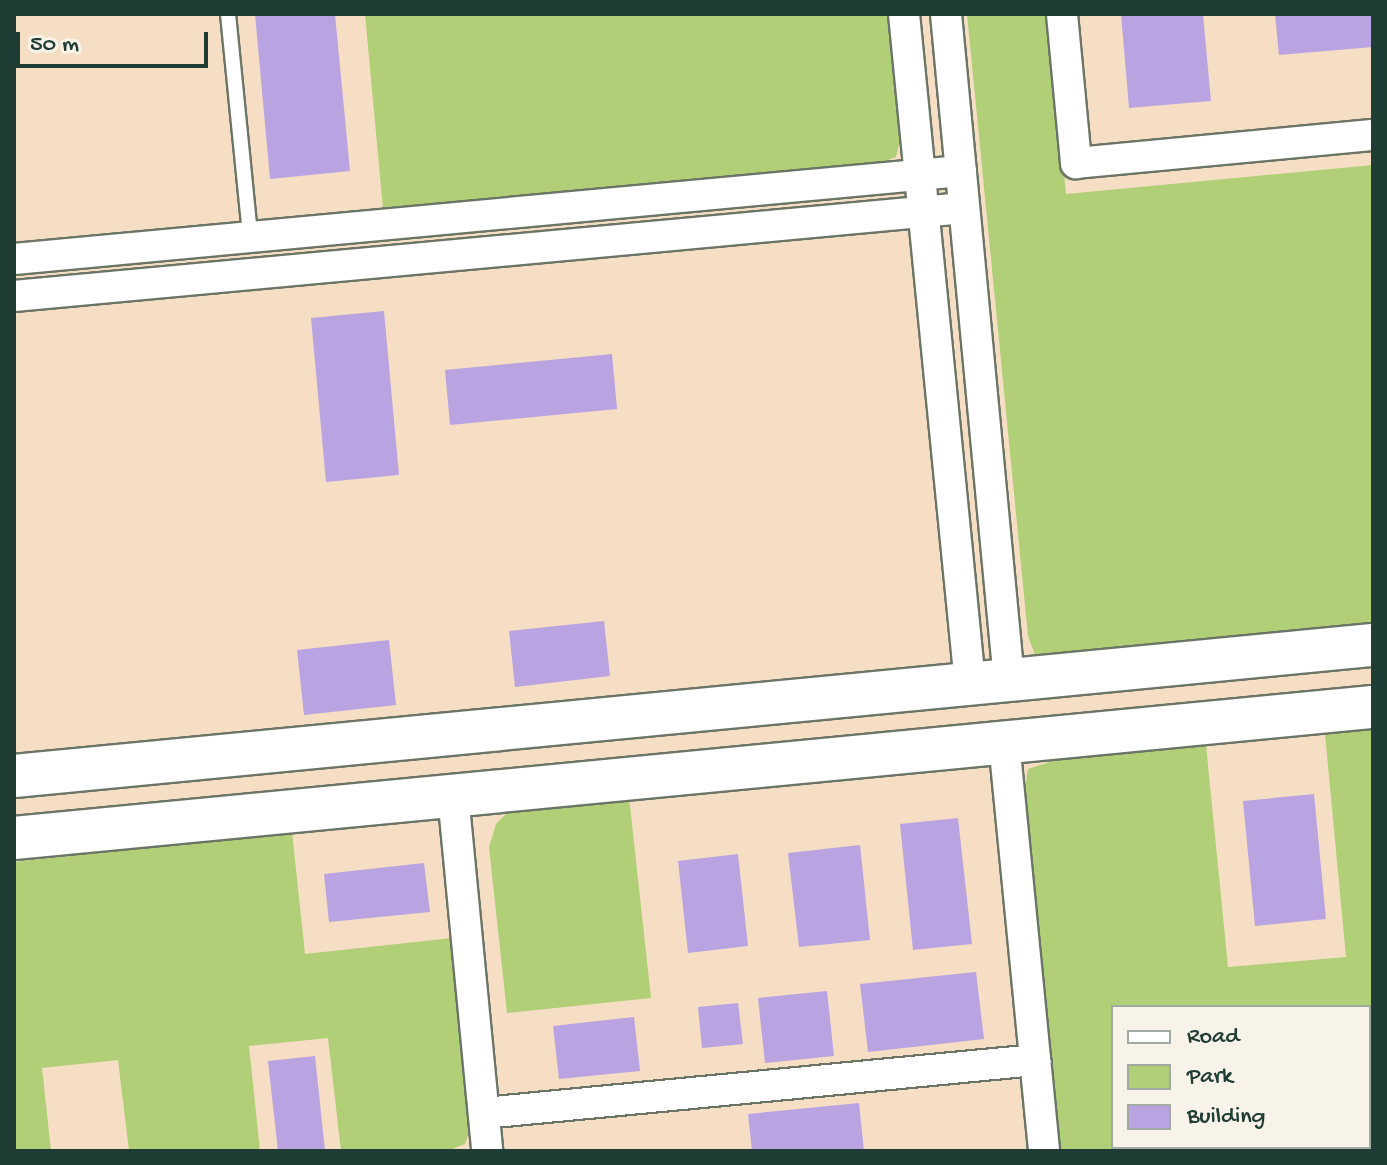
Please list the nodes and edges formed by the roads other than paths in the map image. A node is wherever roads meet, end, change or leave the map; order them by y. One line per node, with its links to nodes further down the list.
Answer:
1 (228, 14): 10 (lane)
2 (904, 14): 7 (street)
3 (946, 14): 6 (street)
4 (1062, 14): 5 (street)
5 (1373, 135)
6 (961, 171): 7 (street); 8 (street)
7 (920, 174): 9 (street); 10 (street)
8 (964, 208): 9 (street); 14 (street)
9 (924, 212): 12 (street); 14 (street)
10 (250, 236): 11 (street)
11 (14, 259)
12 (14, 296)
13 (1373, 645): 14 (street)
14 (992, 682): 16 (street); 17 (street)
15 (1373, 707): 17 (street)
16 (447, 734): 18 (street); 19 (street)
17 (1004, 742): 19 (street); 21 (street)
18 (14, 776)
19 (453, 795): 20 (street); 22 (street)
20 (14, 838)
21 (1035, 1060): 22 (street); 24 (street)
22 (484, 1113): 23 (street)
23 (487, 1151)
24 (1044, 1151)

